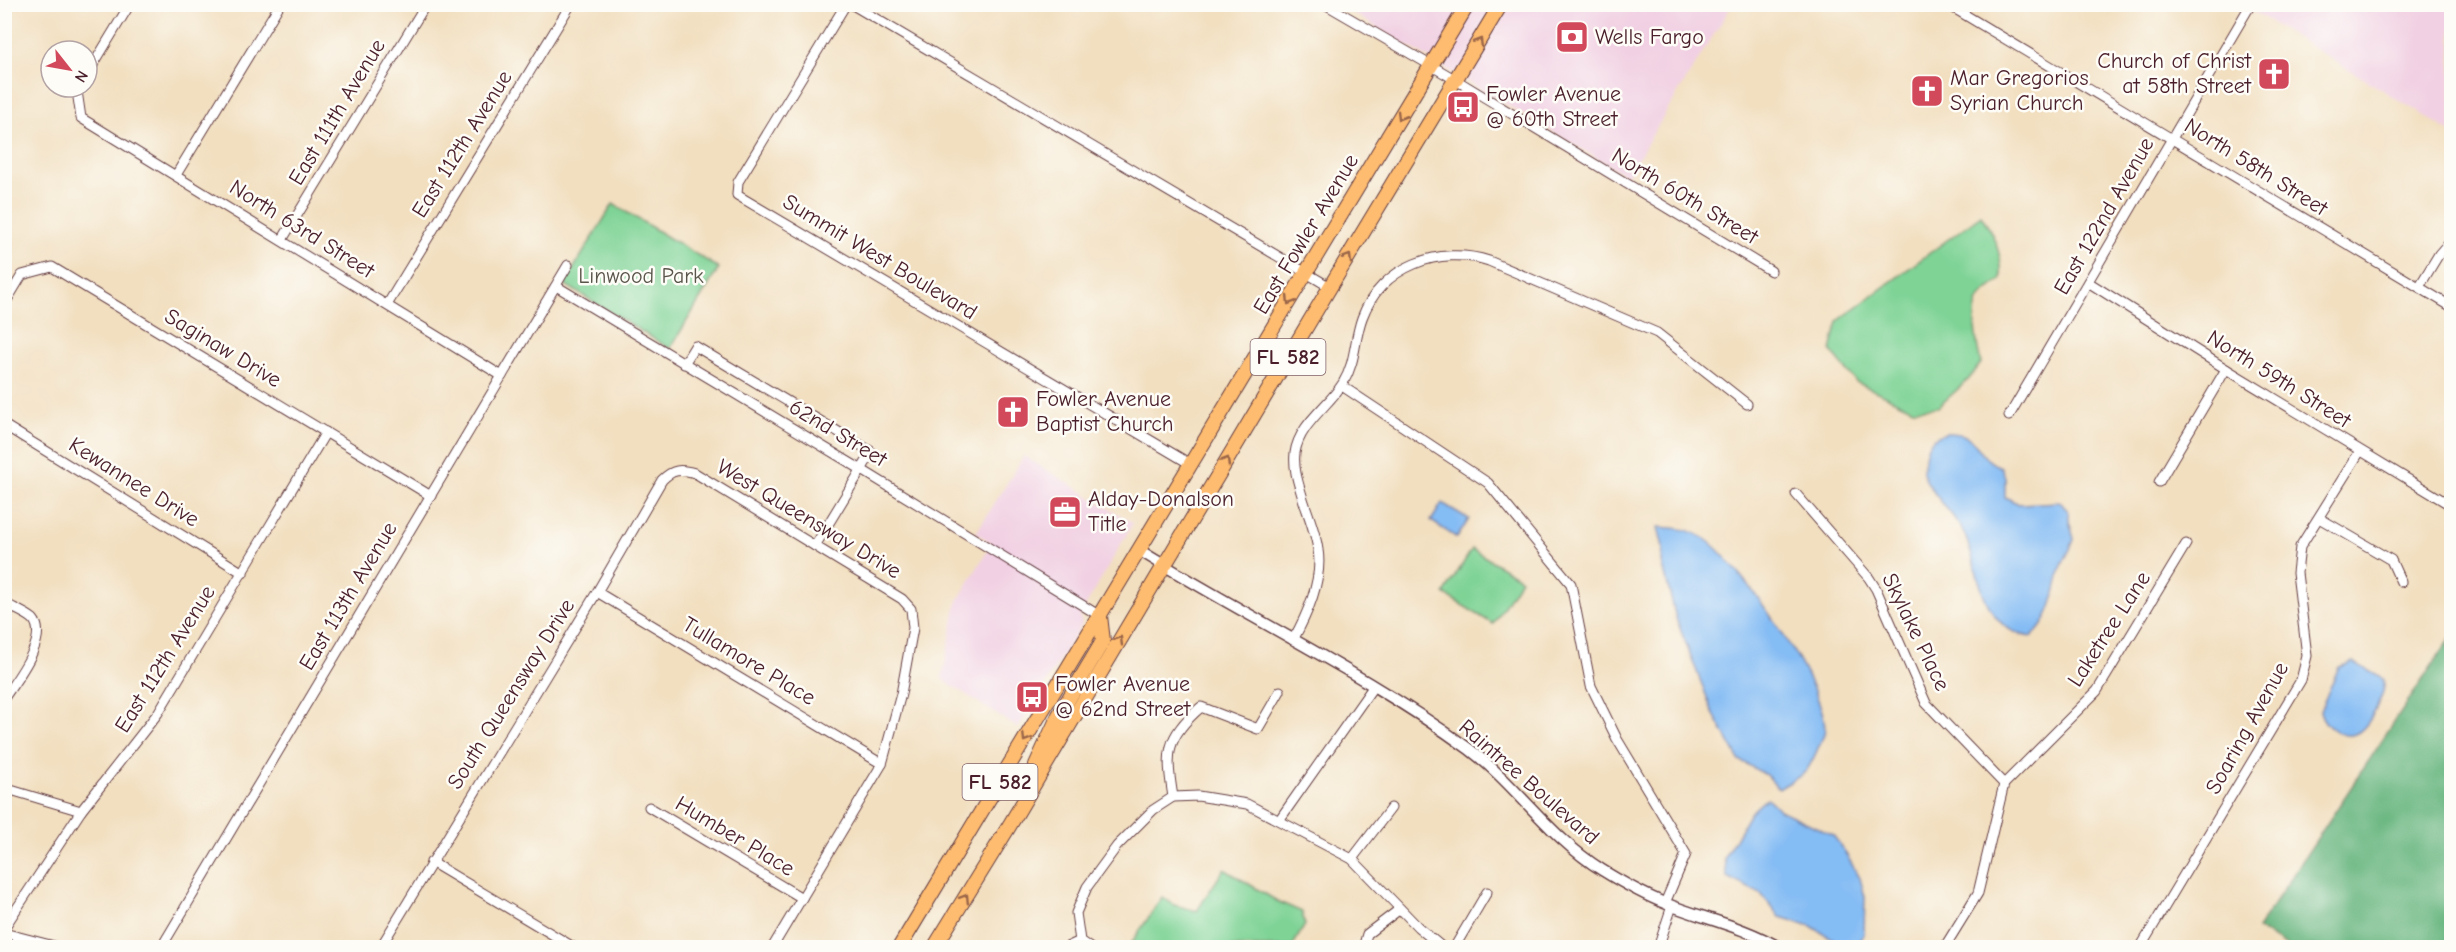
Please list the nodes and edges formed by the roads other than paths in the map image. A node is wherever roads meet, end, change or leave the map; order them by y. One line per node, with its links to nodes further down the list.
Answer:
1 (130, 4): 12 (street)
2 (280, 4): 17 (street)
3 (426, 4): 19 (street, East 111th Avenue)
4 (571, 4): 28 (street, East 112th Avenue)
5 (846, 4): 39 (street, Summit West Boulevard)
6 (851, 4): 22 (street)
7 (1325, 4): 13 (street, North 60th Street)
8 (1468, 4): 13 (main road, East Fowler Avenue / FL 582)
9 (1501, 4): 14 (main road, FL 582, one-way to 9)
10 (1947, 4): 16 (street, North 58th Street)
11 (2252, 4): 16 (street, East 122nd Avenue)
12 (99, 55)
13 (1432, 66): 14 (street, North 60th Street); 22 (main road, East Fowler Avenue / FL 582, one-way to 22)
14 (1456, 80): 21 (street, North 60th Street); 26 (main road, FL 582, one-way to 14)
15 (78, 99): 17 (street, North 63rd Street)
16 (2172, 138): 23 (street, East 122nd Avenue); 25 (street, North 58th Street)
17 (176, 175): 19 (street, North 63rd Street)
18 (2451, 239): 25 (street)
19 (282, 240): 28 (street, North 63rd Street)
20 (568, 265): 24 (street, East 113th Avenue)
21 (1772, 271)
22 (1308, 272): 26 (street); 39 (main road, East Fowler Avenue / FL 582, one-way to 39)
23 (2088, 282): 31 (street, North 59th Street); 35 (street, East 122nd Avenue)
24 (556, 286): 30 (street, 62nd Street); 32 (street, East 113th Avenue)
25 (2419, 286): 29 (street, North 58th Street)
26 (1330, 287): 50 (main road, FL 582, one-way to 26)
27 (4, 305): 37 (street, Saginaw Drive)
28 (387, 305): 32 (street, North 63rd Street)
29 (2451, 307)
30 (684, 364): 41 (street, 62nd Street); 41 (street)
31 (2226, 369): 38 (street, North 59th Street); 42 (street)
32 (502, 376): 44 (street, East 113th Avenue)
33 (1342, 386): 34 (street); 56 (street); 73 (street)
34 (1747, 404)
35 (2009, 416)
36 (4, 425): 51 (street, Kewannee Drive)
37 (326, 432): 44 (street, Saginaw Drive); 51 (street, East 112th Avenue)
38 (2360, 451): 45 (street, North 59th Street); 46 (street, Soaring Avenue)
39 (1192, 465): 49 (main road, East Fowler Avenue / FL 582)
40 (682, 469): 48 (street, West Queensway Drive); 53 (street, South Queensway Drive)
41 (862, 470): 48 (street); 55 (street, 62nd Street)
42 (2159, 482)
43 (1796, 494): 61 (street, Skylake Place)
44 (431, 496): 79 (street, East 113th Avenue)
45 (2451, 506)
46 (2319, 518): 52 (street); 93 (street, Soaring Avenue)
47 (2186, 544): 61 (street, Laketree Lane)
48 (815, 546): 60 (street, West Queensway Drive)
49 (1139, 550): 50 (street, Raintree Boulevard); 55 (main road, East Fowler Avenue / FL 582)
50 (1164, 565): 56 (street, Raintree Boulevard); 68 (main road, FL 582, one-way to 50)
51 (243, 573): 66 (street, East 112th Avenue)
52 (2401, 582)
53 (597, 592): 60 (street, Tullamore Place); 70 (street, South Queensway Drive)
54 (4, 603): 59 (street)
55 (1100, 616): 68 (main road); 83 (main road, East Fowler Avenue / FL 582, one-way to 83)
56 (1293, 640): 57 (street, Raintree Boulevard)
57 (1373, 687): 67 (street); 73 (street, Raintree Boulevard)
58 (1280, 691): 63 (street)
59 (4, 698)
60 (882, 764): 72 (street)
61 (2004, 784): 92 (street)
62 (4, 788): 66 (street)
63 (1173, 797): 67 (street); 77 (street)
64 (649, 807): 72 (street, Humber Place)
65 (1391, 808): 69 (street)
66 (81, 810): 75 (street, East 112th Avenue)
67 (1280, 819): 69 (street)
68 (1008, 828): 84 (main road, FL 582, one-way to 68)
69 (1352, 859): 74 (street)
70 (431, 862): 80 (street, South Queensway Drive); 81 (street)
71 (1488, 892): 89 (street)
72 (802, 898): 82 (street)
73 (1669, 905): 90 (street); 91 (street, Raintree Boulevard)
74 (1400, 909): 87 (street); 88 (street)
75 (4, 928)
76 (4, 933): 78 (street)
77 (1080, 941): 85 (street); 86 (street)
78 (62, 948)
79 (161, 948)
80 (380, 948)
81 (575, 948)
82 (772, 948)
83 (899, 948)
84 (934, 948)
85 (1065, 948)
86 (1090, 948)
87 (1363, 948)
88 (1443, 948)
89 (1454, 948)
90 (1658, 948)
91 (1780, 948)
92 (1944, 948)
93 (2140, 948)

